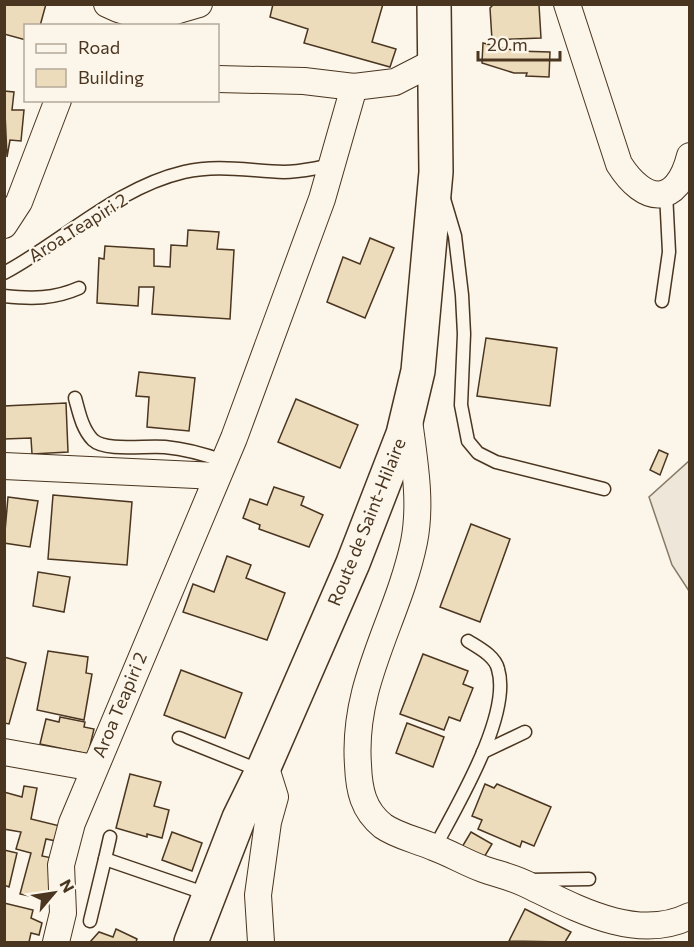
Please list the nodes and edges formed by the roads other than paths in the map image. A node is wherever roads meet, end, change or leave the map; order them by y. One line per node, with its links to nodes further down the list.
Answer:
1 (107, 4): 2 (street)
2 (199, 4)
3 (434, 4): 5 (main road, Route de Saint-Hilaire)
4 (567, 4): 12 (street)
5 (434, 62): 7 (street); 11 (main road, Route de Saint-Hilaire)
6 (219, 79): 7 (street)
7 (354, 87): 10 (street, Aroa Teapiri 2)
8 (57, 102): 13 (street)
9 (690, 156): 12 (street)
10 (330, 166): 14 (lane, Aroa Teapiri 2); 21 (street, Aroa Teapiri 2)
11 (436, 172): 19 (main road, Route de Saint-Hilaire); 22 (lane)
12 (666, 193): 17 (lane)
13 (4, 225)
14 (4, 273)
15 (79, 288): 16 (lane)
16 (4, 296)
17 (662, 301)
18 (75, 398): 21 (lane)
19 (408, 414): 29 (main road, Route de Saint-Hilaire); 31 (street)
20 (4, 466): 21 (street)
21 (220, 468): 28 (street, Aroa Teapiri 2)
22 (604, 489)
23 (468, 641): 27 (lane)
24 (525, 732): 27 (lane)
25 (179, 738): 29 (lane)
26 (4, 752): 28 (street, Aroa Teapiri 2)
27 (483, 752): 31 (lane)
28 (94, 768): 38 (street, Aroa Teapiri 2)
29 (263, 768): 35 (main road, Route de Saint-Hilaire); 40 (street)
30 (110, 837): 32 (lane)
31 (435, 847): 34 (street)
32 (105, 859): 35 (lane); 37 (lane)
33 (590, 879): 34 (lane)
34 (520, 881): 36 (street)
35 (208, 894): 39 (main road, Route de Saint-Hilaire)
36 (690, 916)
37 (90, 921)
38 (56, 942)
39 (191, 942)
40 (261, 942)

